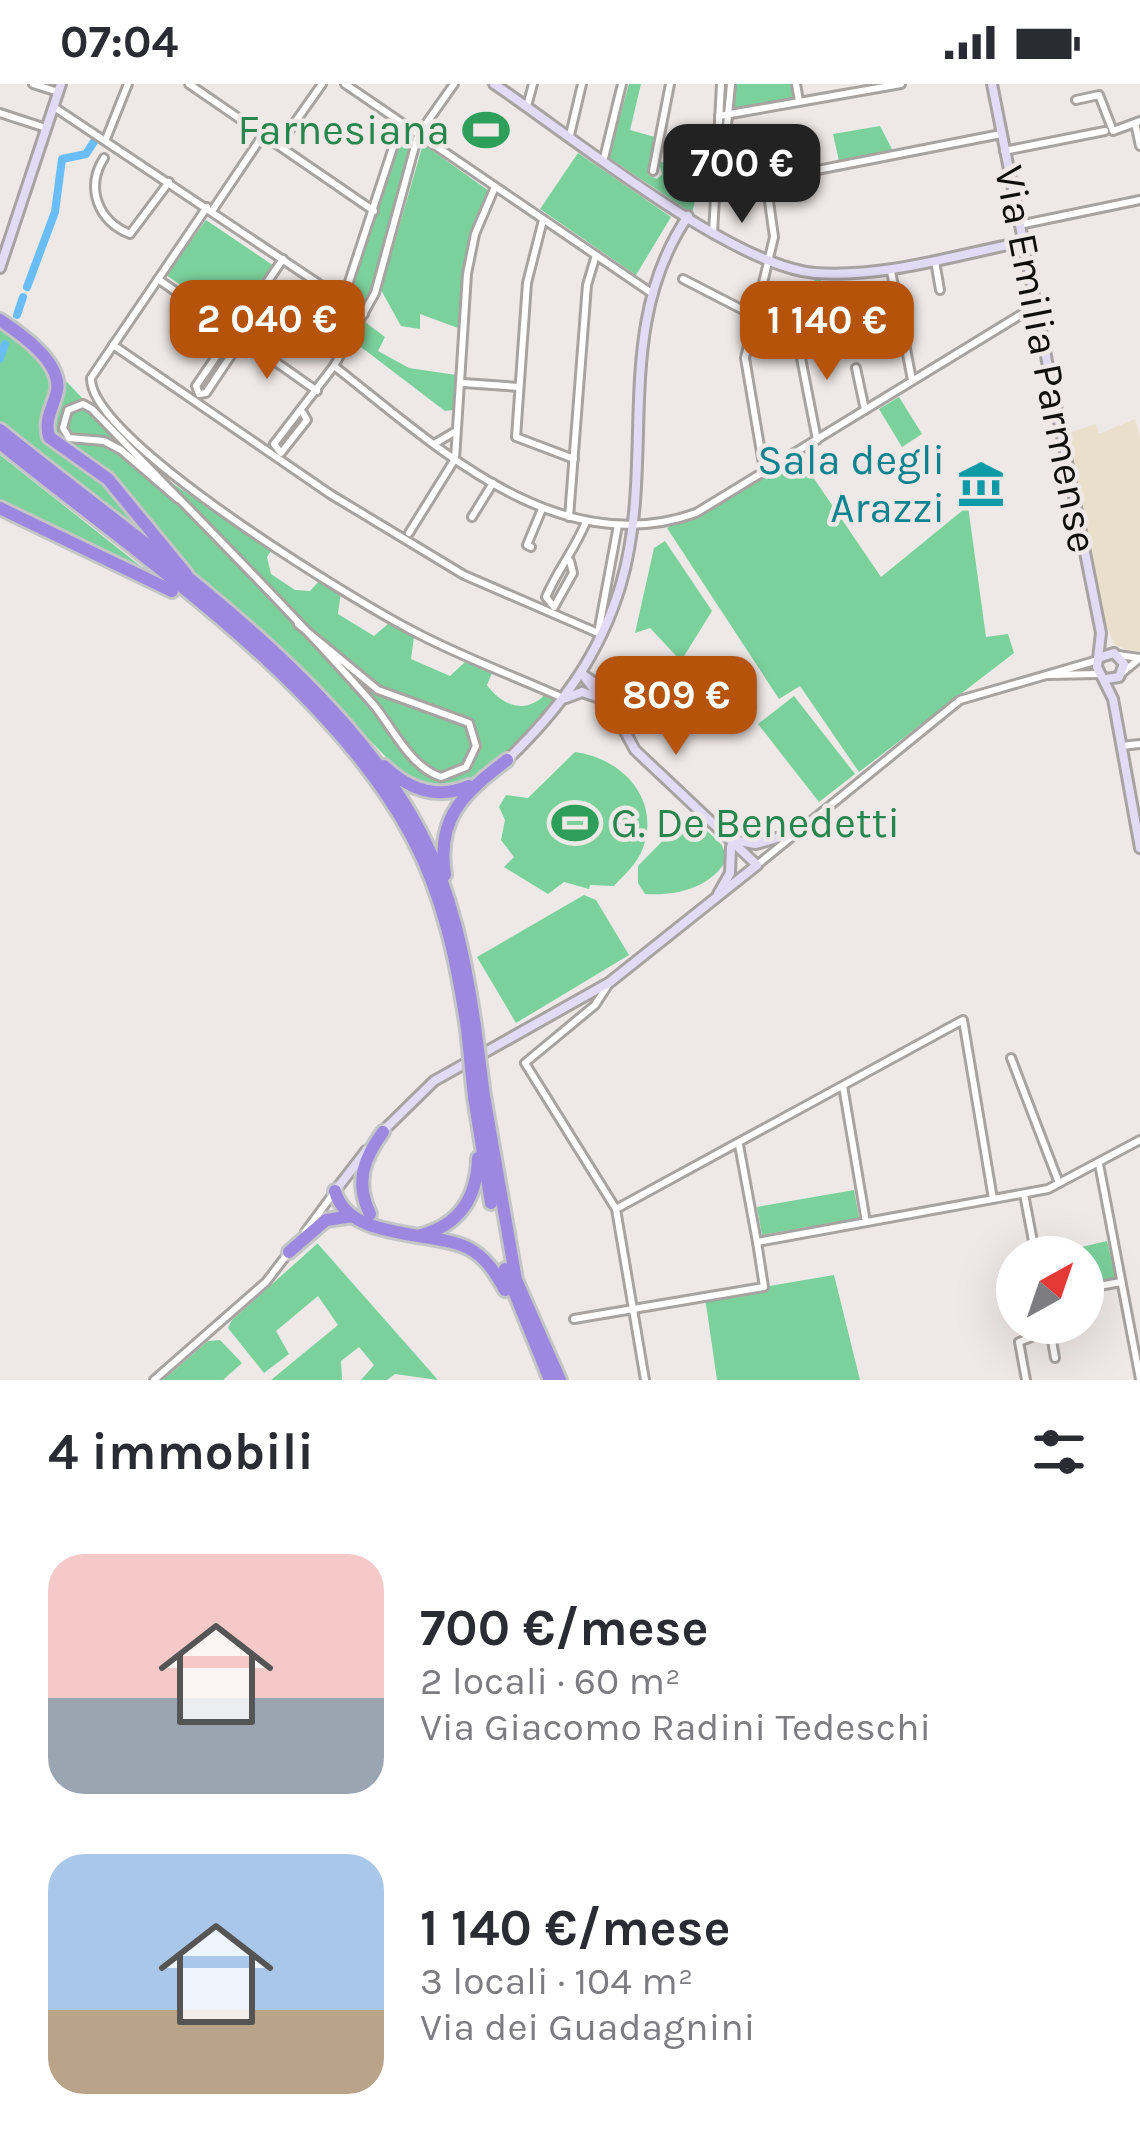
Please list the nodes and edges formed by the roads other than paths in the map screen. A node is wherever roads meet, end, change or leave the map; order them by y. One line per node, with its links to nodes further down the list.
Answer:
1 (33, 84): 17 (street)
2 (128, 84): 34 (street)
3 (189, 84): 33 (street)
4 (322, 84): 35 (street)
5 (345, 84): 26 (street)
6 (454, 84): 31 (street)
7 (494, 84): 22 (main road)
8 (532, 84): 22 (street)
9 (582, 84): 32 (street)
10 (622, 84): 39 (street)
11 (670, 84): 40 (street)
12 (721, 84): 25 (street)
13 (731, 84): 24 (street)
14 (796, 84): 19 (street)
15 (901, 84): 18 (street)
16 (992, 84): 30 (main road, Via Emilia Parmense)
17 (59, 88): 21 (main road)
18 (865, 88): 19 (street)
19 (799, 100): 24 (street)
20 (1076, 100): 27 (street)
21 (54, 106): 28 (main road); 34 (street)
22 (527, 106): 32 (main road)
23 (0, 113): 28 (street)
24 (729, 114): 25 (street); 44 (street)
25 (719, 116): 44 (street)
26 (400, 122): 31 (street); 47 (street)
27 (1138, 122): 36 (street)
28 (46, 128): 57 (main road)
29 (1106, 130): 37 (street)
30 (1001, 134): 37 (main road, Via Emilia Parmense); 41 (street)
31 (418, 135): 43 (street); 65 (street)
32 (570, 135): 39 (main road)
33 (263, 136): 35 (street); 46 (street)
34 (106, 139): 42 (street)
35 (279, 146): 47 (street)
36 (1140, 146)
37 (1004, 151): 50 (main road, Via Emilia Parmense)
38 (104, 158): 42 (street)
39 (604, 158): 48 (main road)
40 (653, 171)
41 (766, 180): 44 (street); 55 (street)
42 (169, 182): 46 (street)
43 (496, 187): 49 (street); 76 (street)
44 (718, 189): 51 (street)
45 (1140, 200): 50 (street)
46 (209, 209): 54 (street); 59 (street)
47 (374, 211): 63 (street)
48 (688, 216): 51 (main road); 62 (main road)
49 (543, 220): 53 (street); 77 (street)
50 (1019, 225): 52 (main road, Via Emilia Parmense)
51 (713, 234): 55 (main road)
52 (1023, 242): 56 (main road); 64 (main road, Via Emilia Parmense)
53 (596, 255): 62 (street); 87 (street)
54 (283, 260): 63 (street); 70 (street)
55 (768, 261): 58 (main road); 66 (street)
56 (935, 261): 58 (main road); 61 (street)
57 (0, 268)
58 (891, 272): 75 (street)
59 (158, 279): 70 (street); 72 (street)
60 (683, 279): 66 (street)
61 (940, 290)
62 (650, 292): 97 (main road)
63 (343, 300): 65 (street)
64 (1035, 306): 75 (street); 103 (main road, Via Emilia Parmense)
65 (364, 314): 73 (street)
66 (751, 314): 68 (street); 88 (street)
67 (1, 318): 101 (highway)
68 (806, 327): 69 (street); 83 (street)
69 (820, 328)
70 (233, 332): 71 (street); 71 (street)
71 (242, 339): 78 (street)
72 (113, 345): 96 (street); 113 (street)
73 (334, 366): 78 (street); 85 (street)
74 (856, 368): 79 (street)
75 (912, 382): 79 (street)
76 (461, 383): 77 (street); 81 (street)
77 (519, 388): 87 (street)
78 (317, 392): 80 (street)
79 (865, 410): 83 (street)
80 (303, 412): 80 (street)
81 (457, 428): 85 (street); 86 (street)
82 (0, 430): 101 (highway)
83 (817, 440): 88 (street)
84 (0, 443): 101 (highway)
85 (434, 445): 86 (street)
86 (455, 459): 89 (street); 98 (street)
87 (574, 460): 94 (street)
88 (764, 472): 97 (street)
89 (493, 483): 92 (street); 93 (street)
90 (178, 499): 90 (street); 102 (street)
91 (0, 508): 101 (highway)
92 (542, 509): 94 (street); 99 (street)
93 (472, 517)
94 (569, 517): 95 (street)
95 (586, 522): 96 (street); 100 (street)
96 (618, 526): 97 (street)
97 (630, 527): 104 (main road)
98 (409, 532)
99 (531, 547)
100 (570, 561): 100 (street)
101 (198, 598): 118 (highway); 130 (highway)
102 (298, 624): 102 (street)
103 (1102, 633): 105 (main road, Via Emilia Parmense); 106 (main road, Via Emilia Parmense)
104 (595, 652): 108 (main road); 112 (main road)
105 (1116, 654): 106 (main road); 107 (street); 109 (main road, Via Emilia Parmense)
106 (1100, 658): 110 (street); 111 (main road, Via Emilia Parmense)
107 (1140, 658): 109 (street)
108 (582, 674): 112 (main road); 113 (main road); 114 (main road)
109 (1121, 674): 111 (main road); 115 (main road, Via Emilia Parmense)
110 (1049, 675): 111 (street); 123 (street)
111 (1102, 677): 115 (main road, Via Emilia Parmense)
112 (601, 687): 116 (main road)
113 (564, 698): 114 (main road); 120 (main road)
114 (599, 698): 116 (main road)
115 (1113, 699): 119 (main road, Via Emilia Parmense)
116 (610, 709): 124 (main road)
117 (1140, 744): 119 (street)
118 (364, 746): 121 (highway); 128 (highway)
119 (1121, 746): 122 (main road, Via Emilia Parmense)
120 (507, 760): 121 (highway)
121 (475, 783): 128 (highway)
122 (1137, 812): 125 (main road, Via Emilia Parmense)
123 (794, 833): 124 (main road); 126 (street)
124 (734, 843): 126 (main road); 127 (main road)
125 (1140, 848)
126 (757, 865): 127 (main road)
127 (715, 900): 129 (main road)
128 (451, 908): 130 (highway)
129 (610, 982): 134 (main road); 142 (street)
130 (471, 1027): 133 (highway, bridge)
131 (1011, 1058): 138 (street)
132 (844, 1086): 136 (street); 141 (street); 145 (street)
133 (479, 1097): 148 (highway); 157 (highway); 162 (highway)
134 (382, 1132): 139 (main road); 143 (highway)
135 (1140, 1140): 137 (street)
136 (739, 1144): 142 (street); 149 (street)
137 (1099, 1163): 138 (street); 151 (street)
138 (1059, 1184): 140 (street)
139 (335, 1192): 143 (highway); 144 (highway); 150 (street)
140 (1024, 1194): 141 (street); 147 (street)
141 (993, 1199): 145 (street)
142 (616, 1209): 153 (street)
143 (370, 1214): 146 (highway)
144 (353, 1216): 146 (highway); 150 (highway)
145 (866, 1222): 149 (street)
146 (391, 1232): 148 (highway)
147 (1032, 1236)
148 (410, 1237): 157 (highway)
149 (757, 1242): 153 (street)
150 (289, 1252): 160 (street)
151 (1121, 1282): 152 (street); 159 (street)
152 (1104, 1285)
153 (633, 1309): 154 (street); 163 (street)
154 (574, 1318)
155 (1019, 1344): 164 (street)
156 (1052, 1344): 158 (street)
157 (533, 1345): 161 (highway)
158 (1055, 1358)
159 (1140, 1379)
160 (154, 1380)
161 (550, 1380)
162 (560, 1380)
163 (645, 1380)
164 (1026, 1380)

